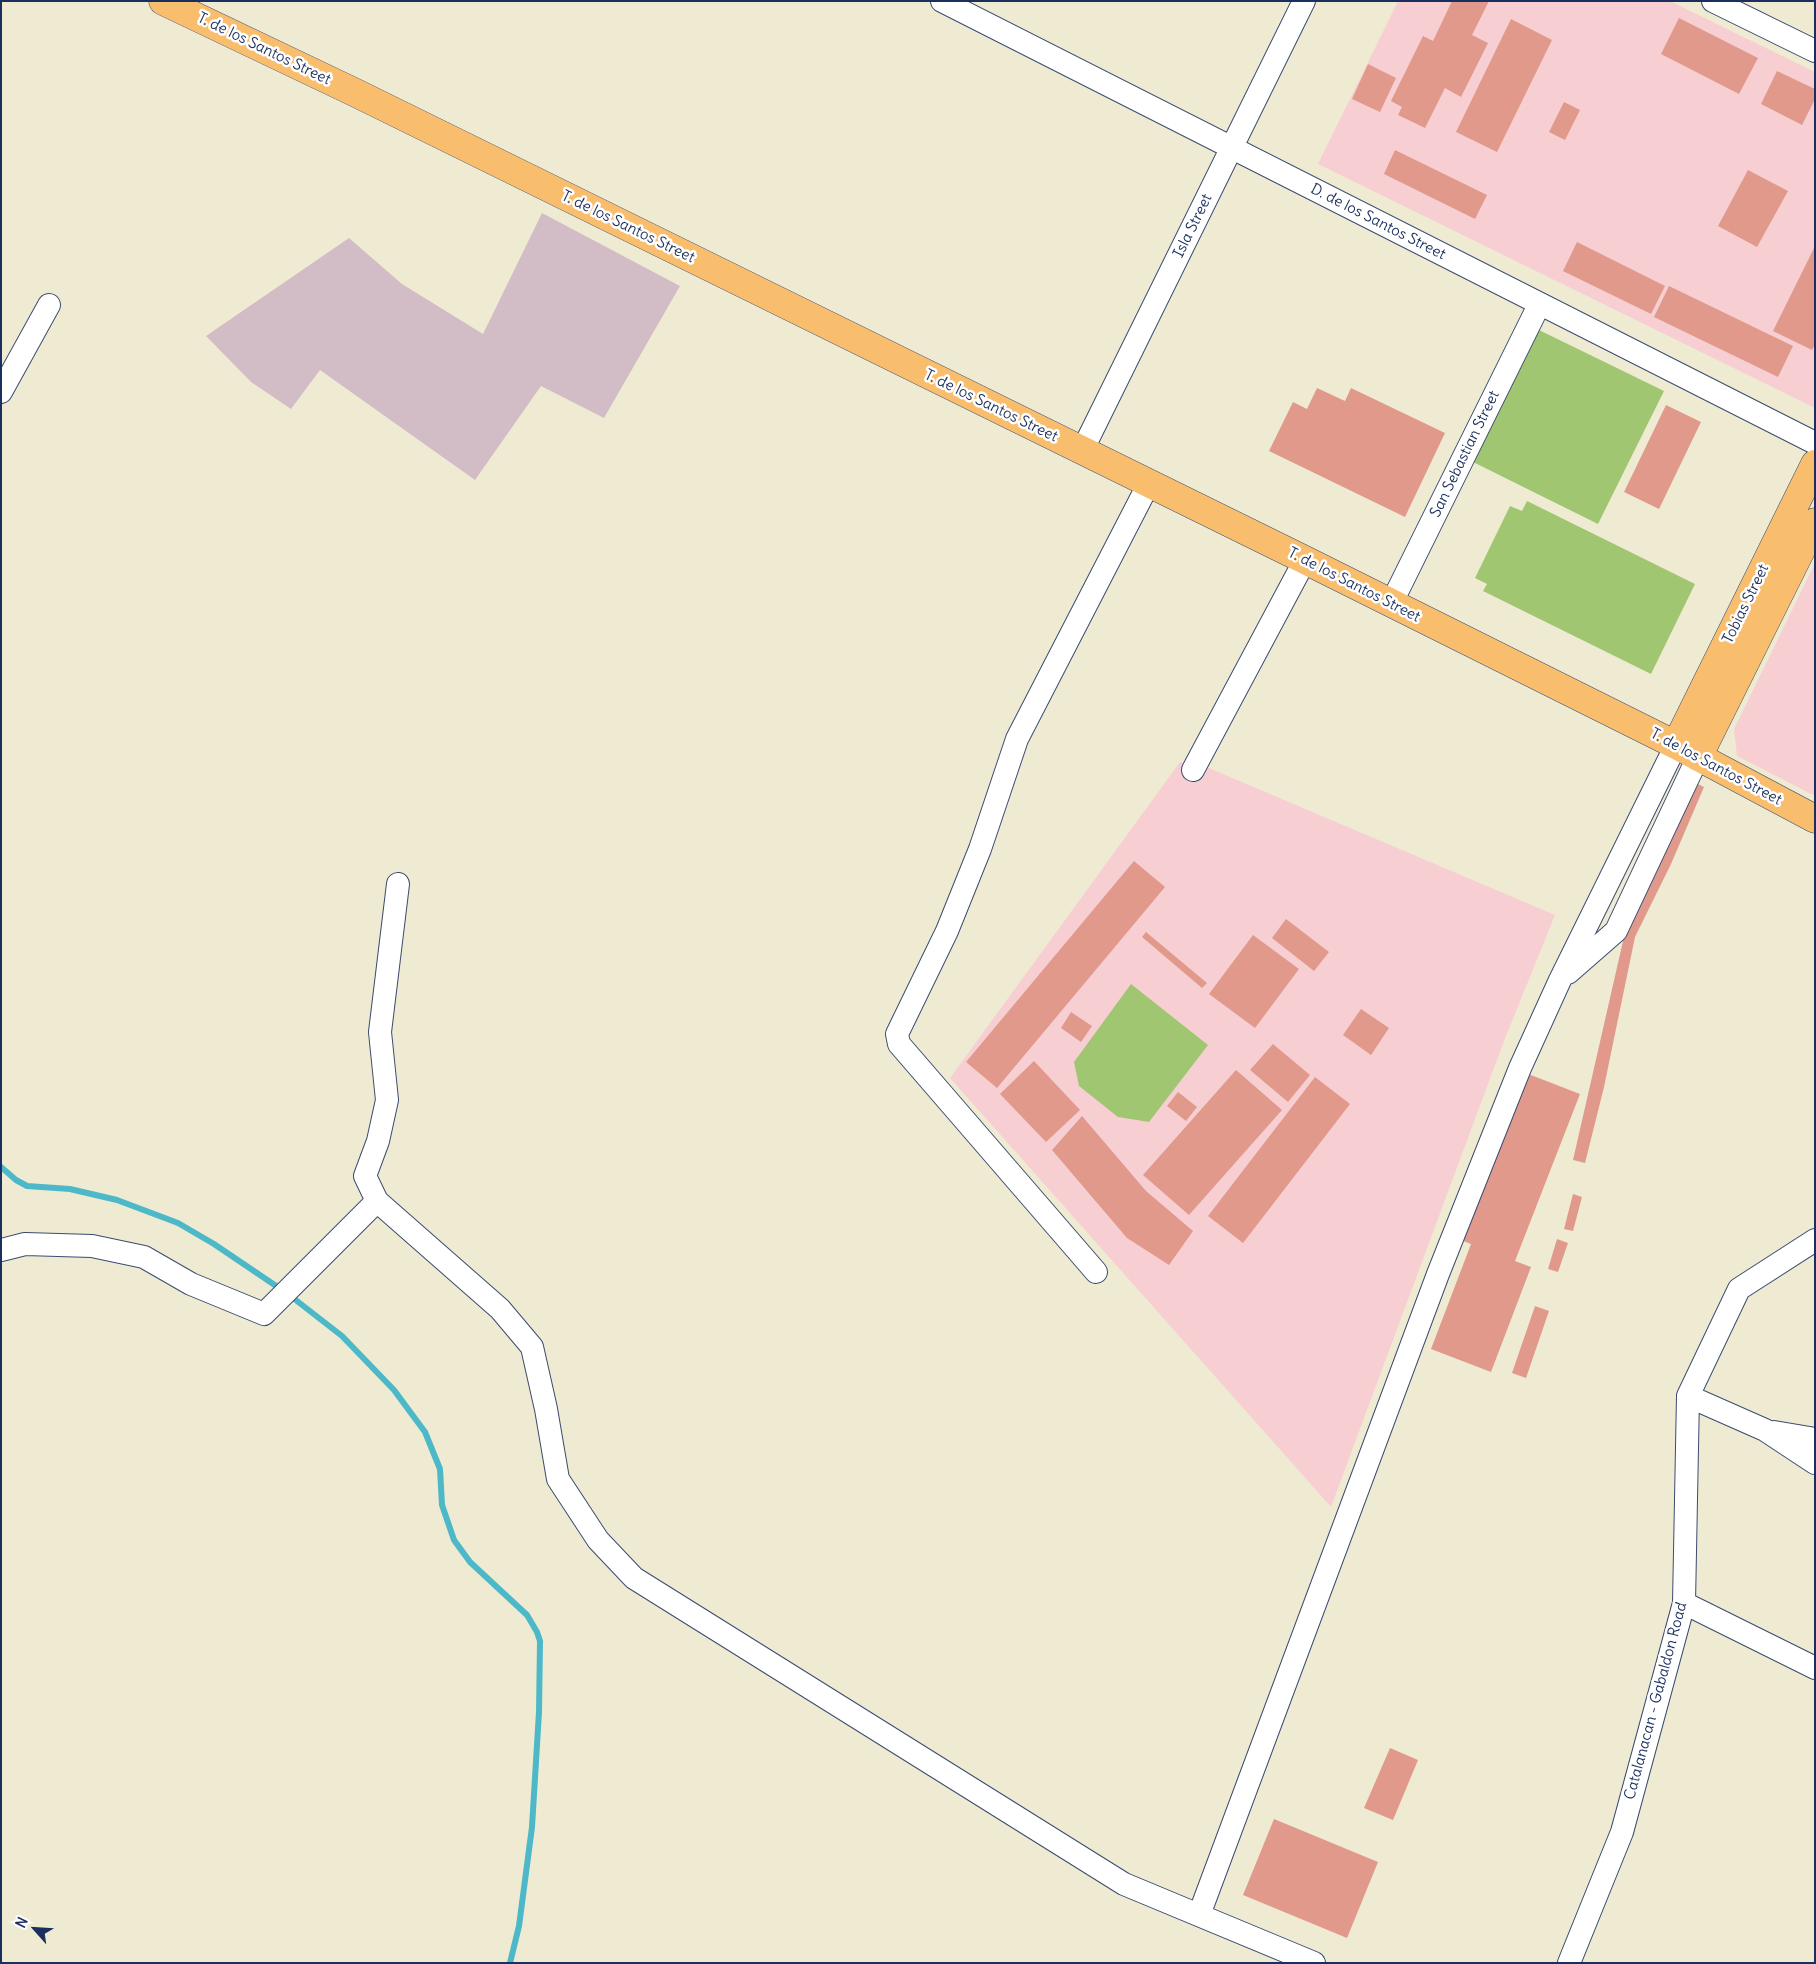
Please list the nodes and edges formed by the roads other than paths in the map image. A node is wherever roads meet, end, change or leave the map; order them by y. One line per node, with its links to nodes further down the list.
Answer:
1 (163, 1): 11 (main road, T. de los Santos Street)
2 (942, 1): 6 (street, D. de los Santos Street)
3 (1304, 1): 6 (street, Isla Street)
4 (1713, 1): 5 (street)
5 (1815, 52)
6 (1232, 147): 7 (street, D. de los Santos Street); 11 (street, Isla Street)
7 (1539, 304): 10 (street, D. de los Santos Street); 16 (street, San Sebastian Street)
8 (49, 305): 9 (street)
9 (1, 392)
10 (1815, 443)
11 (1082, 451): 13 (main road, T. de los Santos Street)
12 (1815, 464): 17 (main road, Tobias Street)
13 (1149, 483): 15 (main road, T. de los Santos Street); 24 (street)
14 (1815, 522): 17 (main road, Tobias Street)
15 (1305, 560): 16 (main road, T. de los Santos Street); 18 (street)
16 (1391, 604): 17 (main road, T. de los Santos Street)
17 (1687, 751): 19 (main road, T. de los Santos Street); 31 (street)
18 (1193, 770)
19 (1815, 819)
20 (398, 884): 21 (street)
21 (377, 1201): 23 (street); 31 (street)
22 (1815, 1240): 25 (street, Catalanacan - Gabaldon Road)
23 (1, 1250)
24 (1096, 1272)
25 (1688, 1396): 26 (street); 29 (street, Catalanacan - Gabaldon Road)
26 (1766, 1430): 27 (street); 28 (street)
27 (1815, 1439)
28 (1815, 1463)
29 (1684, 1603): 30 (street); 33 (street, Catalanacan - Gabaldon Road)
30 (1815, 1668)
31 (1199, 1915): 32 (street)
32 (1314, 1963)
33 (1568, 1963)

